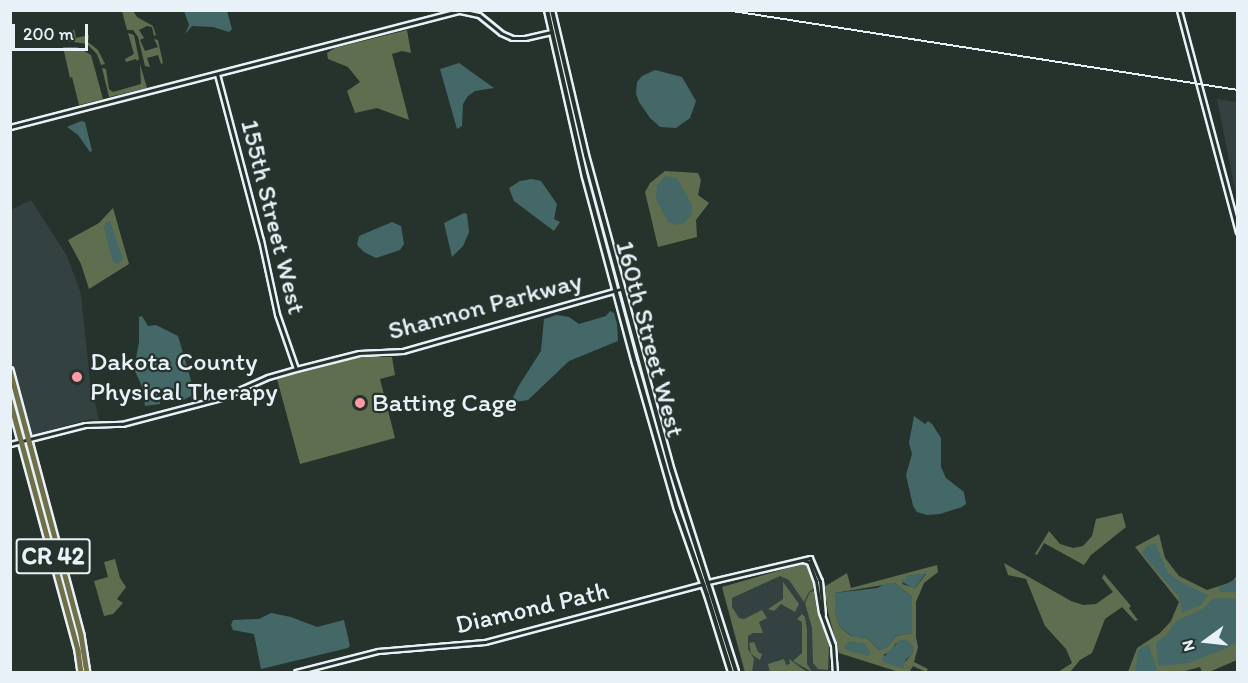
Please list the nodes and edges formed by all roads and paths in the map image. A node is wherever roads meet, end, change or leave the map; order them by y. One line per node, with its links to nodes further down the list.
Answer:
1 (547, 10): 4 (main road, 160th Street West)
2 (552, 10): 4 (main road, 160th Street West)
3 (1179, 10): 7 (street)
4 (554, 31): 5 (street); 8 (main road, 160th Street West)
5 (217, 74): 6 (street); 9 (street, 155th Street West)
6 (10, 127)
7 (1238, 231)
8 (619, 289): 9 (street, Shannon Parkway); 15 (main road, 160th Street West); 16 (main road, 160th Street West)
9 (296, 369): 12 (street, Shannon Parkway)
10 (10, 370): 12 (highway, CR 42)
11 (10, 400): 13 (highway, CR 42)
12 (29, 439): 13 (street, Shannon Parkway); 19 (highway, CR 42)
13 (22, 441): 14 (street, Shannon Parkway); 18 (highway, CR 42)
14 (10, 444)
15 (666, 470): 16 (main road); 17 (main road, 160th Street West)
16 (683, 508): 17 (main road, 160th Street West)
17 (706, 583): 20 (street, Diamond Path); 21 (main road, 160th Street West); 22 (main road, 160th Street West); 23 (street, Diamond Path)
18 (81, 672)
19 (87, 672)
20 (296, 672)
21 (730, 672)
22 (736, 672)
23 (834, 672)

